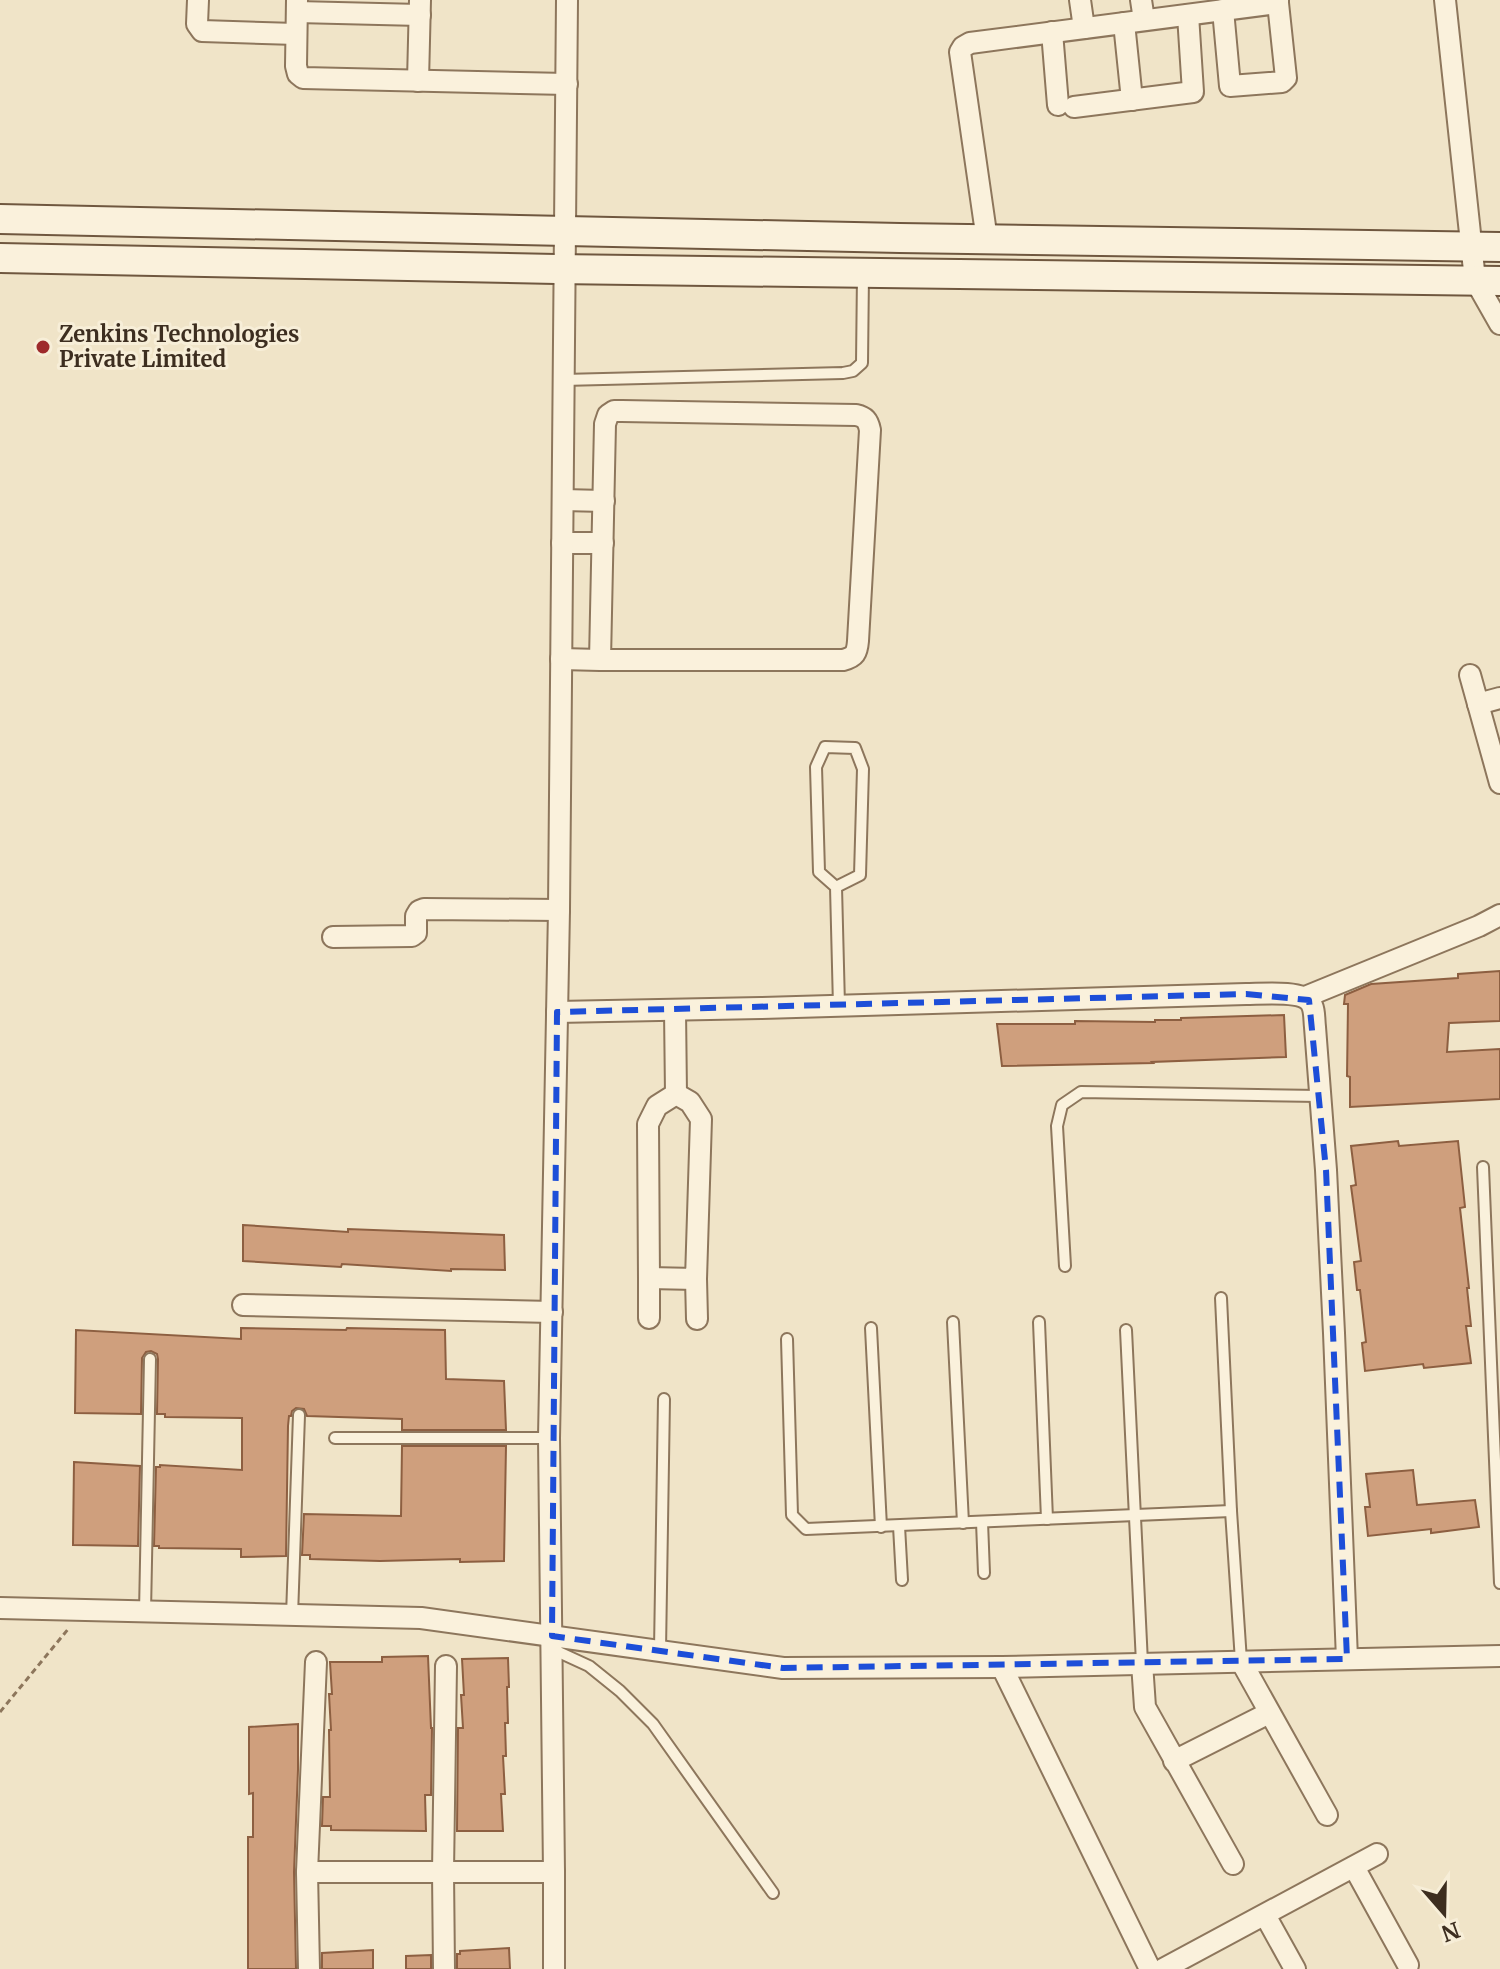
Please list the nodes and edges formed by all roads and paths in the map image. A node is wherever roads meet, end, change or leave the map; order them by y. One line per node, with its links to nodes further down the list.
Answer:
1 (198, 0): 13 (street)
2 (567, 0): 15 (street)
3 (1080, 0): 11 (street)
4 (1445, 0): 20 (street)
5 (1278, 1): 8 (street); 8 (street)
6 (297, 6): 7 (street); 13 (street)
7 (420, 7): 14 (street)
8 (1223, 10): 10 (street)
9 (1136, 14): 10 (street); 11 (street); 16 (street)
10 (1188, 15): 16 (street)
11 (1084, 28): 12 (street)
12 (1052, 32): 16 (street); 19 (street)
13 (296, 34): 14 (street)
14 (418, 81): 15 (street)
15 (567, 84): 18 (street)
16 (1132, 100)
17 (0, 219): 18 (street)
18 (566, 230): 19 (street); 22 (street)
19 (987, 240): 20 (street)
20 (1486, 247): 24 (street)
21 (0, 258): 22 (street)
22 (564, 269): 23 (street); 26 (street)
23 (863, 272): 24 (street); 26 (lane)
24 (1488, 281): 25 (street)
25 (1500, 324)
26 (563, 380): 27 (street)
27 (563, 500): 28 (street); 29 (street)
28 (604, 501): 30 (street); 32 (street)
29 (562, 543): 30 (street); 31 (street)
30 (603, 543): 32 (street)
31 (561, 659): 32 (street); 38 (street)
32 (600, 660)
33 (1470, 675): 35 (street)
34 (1500, 698): 35 (street)
35 (1478, 704): 36 (street)
36 (1500, 783)
37 (836, 887): 37 (lane); 42 (lane)
38 (559, 910): 40 (street); 44 (street)
39 (1500, 915): 41 (street)
40 (333, 937)
41 (1305, 997): 42 (street); 46 (street)
42 (839, 1006): 43 (street)
43 (675, 1010): 44 (street); 45 (street)
44 (557, 1012): 53 (street)
45 (676, 1094): 49 (street); 50 (street)
46 (1319, 1096): 48 (lane); 83 (street)
47 (1483, 1167): 75 (lane)
48 (1065, 1266)
49 (649, 1278): 50 (street); 54 (street)
50 (696, 1279): 55 (street)
51 (1221, 1298): 66 (lane)
52 (243, 1305): 53 (street)
53 (552, 1312): 65 (street)
54 (649, 1318)
55 (697, 1319)
56 (953, 1322): 70 (lane)
57 (1039, 1322): 68 (lane)
58 (871, 1328): 72 (lane)
59 (1126, 1330): 67 (lane)
60 (787, 1339): 72 (lane)
61 (150, 1359): 78 (lane)
62 (664, 1399): 81 (lane)
63 (299, 1415): 79 (lane)
64 (335, 1438): 65 (lane)
65 (549, 1438): 80 (street)
66 (1231, 1511): 67 (lane); 84 (lane)
67 (1135, 1514): 68 (lane); 86 (lane)
68 (1047, 1519): 69 (lane)
69 (982, 1522): 70 (lane); 73 (lane)
70 (963, 1523): 71 (lane)
71 (899, 1526): 72 (lane); 74 (lane)
72 (881, 1527)
73 (984, 1573)
74 (902, 1580)
75 (1500, 1583)
76 (0, 1608): 77 (street)
77 (85, 1610): 78 (street); 89 (path)
78 (145, 1612): 79 (street)
79 (292, 1616): 80 (street)
80 (552, 1642): 81 (street); 98 (street); 99 (lane)
81 (660, 1650): 88 (street)
82 (1500, 1656): 83 (street)
83 (1347, 1659): 84 (street)
84 (1241, 1661): 86 (street); 90 (street)
85 (316, 1662): 96 (street)
86 (1142, 1663): 88 (street); 91 (street)
87 (446, 1666): 97 (street)
88 (1002, 1667): 105 (street)
89 (0, 1712)
90 (1269, 1713): 91 (street); 92 (street)
91 (1174, 1761): 94 (street)
92 (1327, 1815)
93 (1377, 1854): 95 (street)
94 (1233, 1864)
95 (1354, 1867): 100 (street); 101 (street)
96 (307, 1872): 97 (street); 102 (street)
97 (443, 1872): 98 (street); 103 (street)
98 (554, 1872): 104 (street)
99 (773, 1893)
100 (1265, 1915): 106 (street); 107 (street)
101 (1408, 1965)
102 (309, 1969)
103 (444, 1969)
104 (554, 1969)
105 (1150, 1969)
106 (1163, 1969)
107 (1295, 1969)

